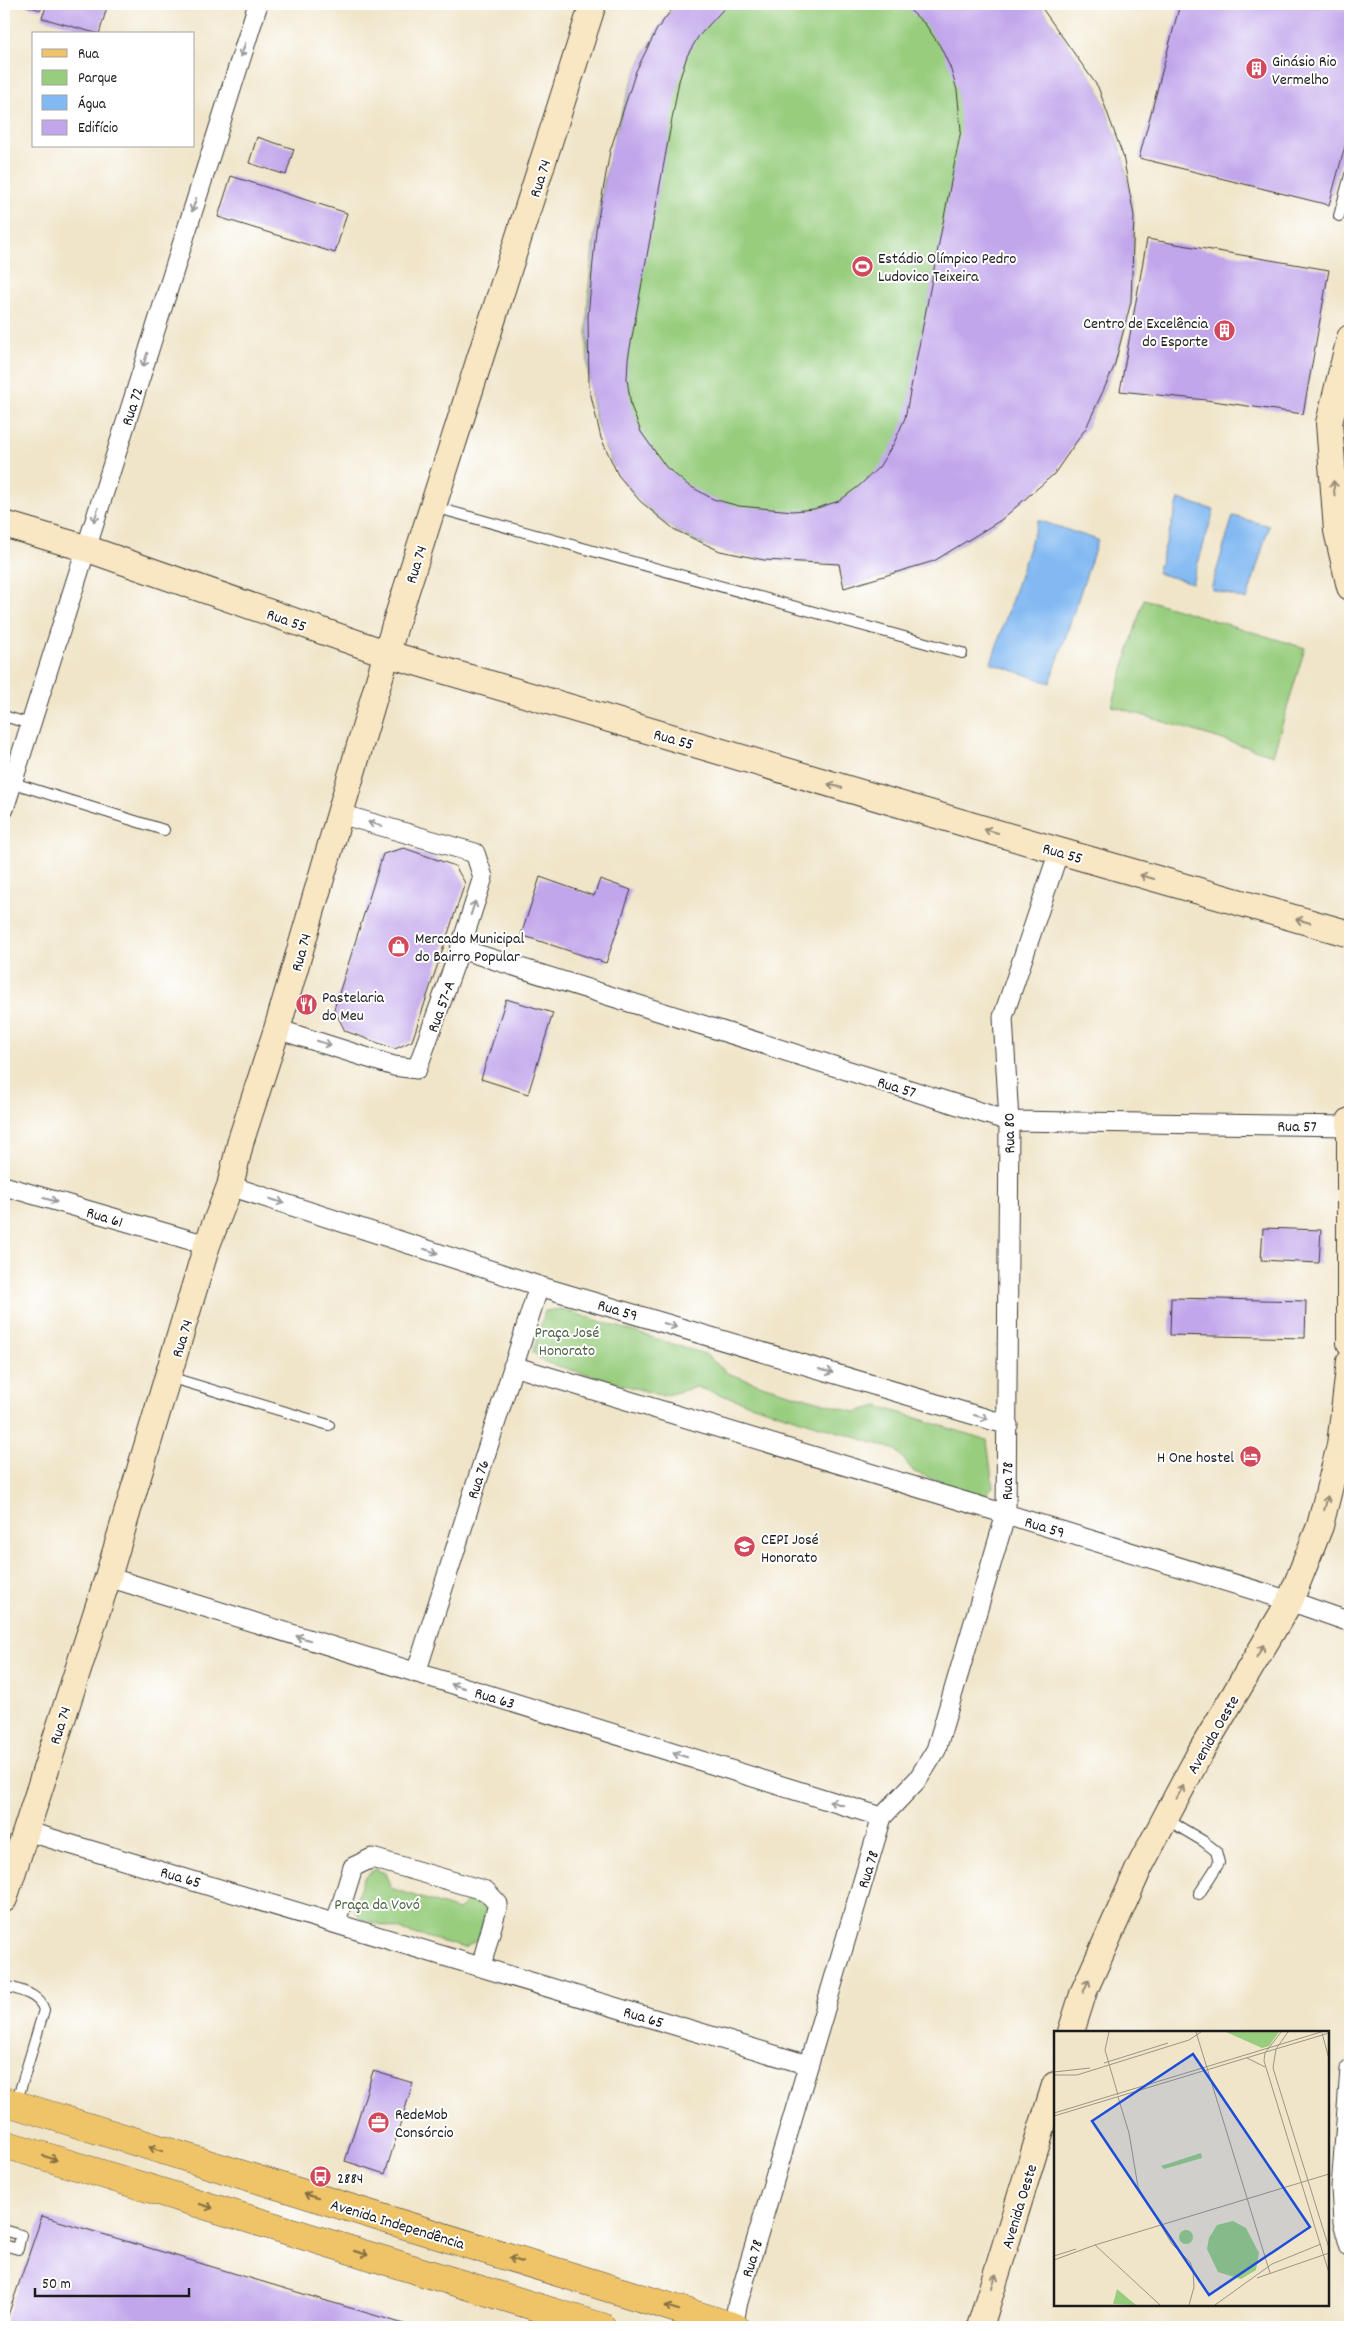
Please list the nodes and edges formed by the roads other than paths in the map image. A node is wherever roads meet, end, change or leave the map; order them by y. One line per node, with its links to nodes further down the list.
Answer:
1 (258, 4): 8 (street, Rua 72, one-way to 8)
2 (593, 4): 6 (street, Rua 74)
3 (1350, 175): 4 (lane)
4 (1339, 216)
5 (1350, 338): 9 (street, one-way to 5)
6 (434, 507): 10 (lane); 11 (street, Rua 74)
7 (4, 524): 8 (street, Rua 55)
8 (86, 548): 11 (street, Rua 55); 13 (street, Rua 72)
9 (1350, 587)
10 (962, 653)
11 (388, 654): 16 (street, Rua 74); 18 (street, Rua 55, one-way to 11)
12 (4, 716): 13 (lane)
13 (30, 724): 14 (street, Rua 72)
14 (8, 781): 15 (street, Rua 72); 17 (lane)
15 (4, 809)
16 (340, 814): 20 (street, Rua 57-A, one-way to 16); 21 (street, Rua 74)
17 (164, 830)
18 (1058, 851): 19 (street, Rua 55, one-way to 18); 22 (street, Rua 80)
19 (1350, 934)
20 (460, 950): 21 (street, Rua 57-A, one-way to 20); 22 (street, Rua 57)
21 (277, 1029): 27 (street, Rua 74)
22 (1009, 1121): 24 (street, Rua 57); 35 (street, Rua 80)
23 (1350, 1121): 24 (street)
24 (1350, 1126): 25 (street)
25 (1350, 1179): 30 (street)
26 (4, 1186): 28 (street, Rua 61, one-way to 28)
27 (230, 1186): 28 (street, Rua 74); 29 (street, Rua 59, one-way to 29)
28 (208, 1245): 33 (street, Rua 74)
29 (539, 1286): 32 (street, Rua 76); 35 (street, Rua 59, one-way to 35)
30 (1350, 1343)
31 (1350, 1361): 36 (street, Avenida Oeste)
32 (513, 1366): 37 (street, Rua 59); 41 (street, Rua 76)
33 (169, 1377): 34 (lane); 38 (street, Rua 74)
34 (329, 1425)
35 (1008, 1425): 37 (street, Rua 78)
36 (1346, 1426): 39 (street, Avenida Oeste, one-way to 36)
37 (1006, 1514): 39 (street, Rua 59); 42 (street, Rua 78)
38 (108, 1577): 41 (street, Rua 63, one-way to 38); 44 (street, Rua 74)
39 (1290, 1601): 40 (street, Rua 59); 43 (street, Avenida Oeste, one-way to 39)
40 (1350, 1622)
41 (416, 1673): 42 (street, Rua 63, one-way to 41)
42 (882, 1818): 51 (street, Rua 78)
43 (1166, 1819): 45 (lane); 50 (street, Avenida Oeste, one-way to 43)
44 (26, 1831): 46 (street, Rua 74); 47 (street, Rua 65)
45 (1200, 1894)
46 (4, 1899)
47 (336, 1922): 48 (street, Rua 65); 48 (street)
48 (480, 1966): 51 (street, Rua 65)
49 (4, 1985): 54 (lane)
50 (1071, 2031)
51 (808, 2065): 62 (street, Rua 78)
52 (1350, 2069): 57 (street)
53 (1054, 2092): 55 (street, Avenida Oeste)
54 (10, 2103): 62 (main road, Avenida Independência, one-way to 54)
55 (1049, 2126): 63 (street, Avenida Oeste, one-way to 55)
56 (4, 2144): 61 (main road, one-way to 61)
57 (1340, 2222): 60 (street)
58 (4, 2230): 59 (lane)
59 (4, 2245)
60 (1350, 2247)
61 (602, 2327)
62 (734, 2327)
63 (980, 2327)

